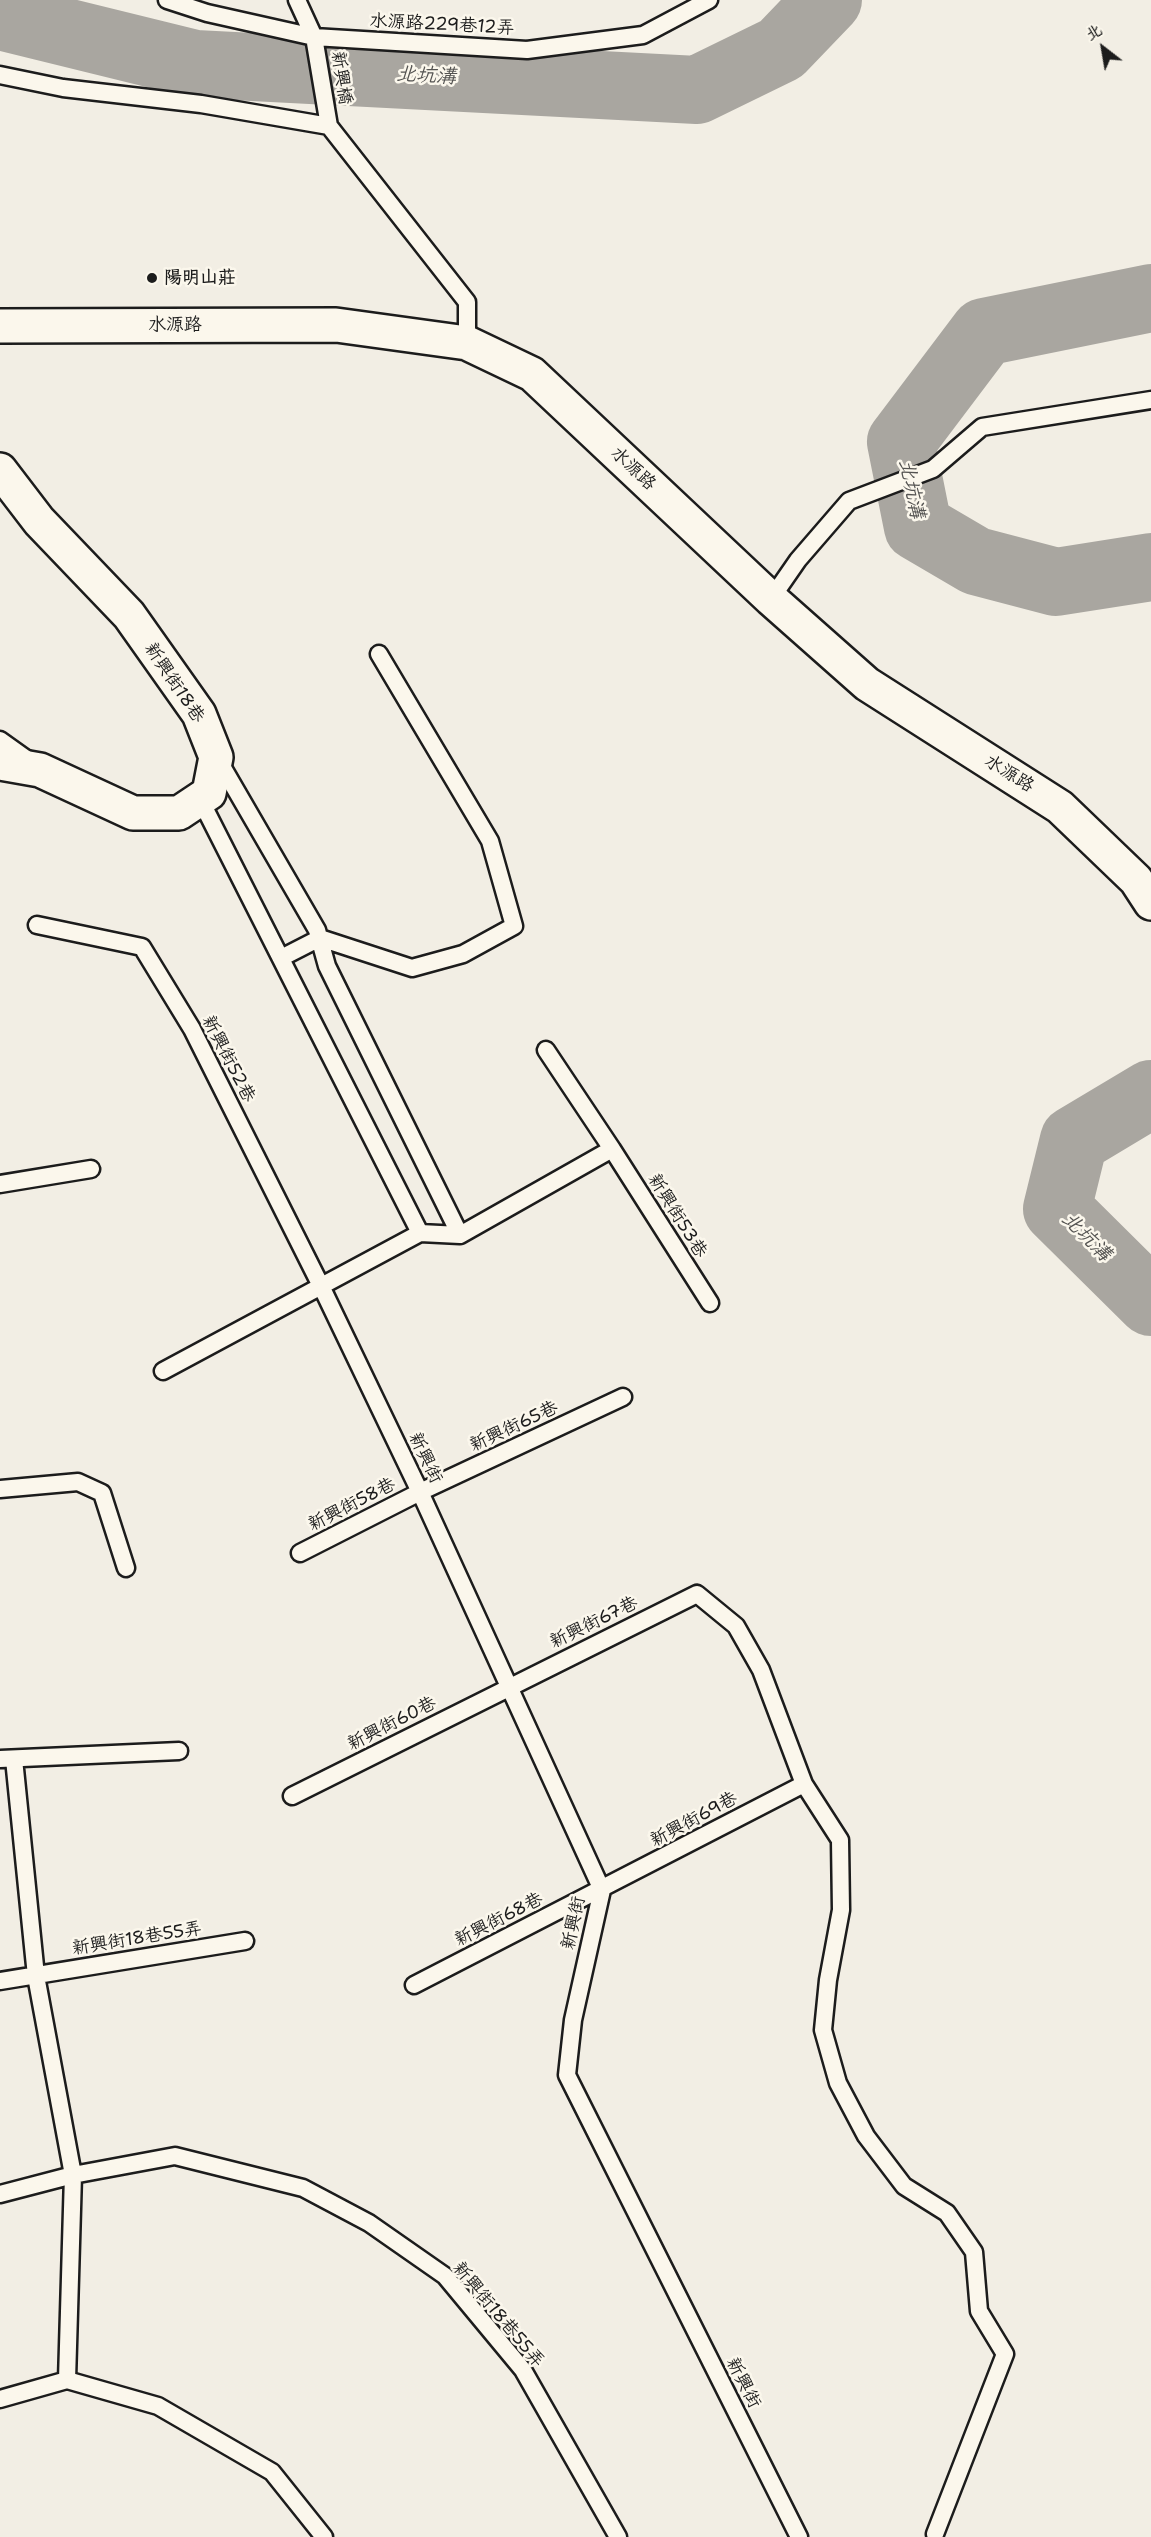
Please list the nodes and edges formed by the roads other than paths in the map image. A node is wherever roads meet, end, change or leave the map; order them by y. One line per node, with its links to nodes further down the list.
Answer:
1 (167, 0): 4 (lane, 水源路229巷12弄)
2 (297, 0): 4 (lane, 新興橋)
3 (709, 0): 4 (lane, 水源路229巷12弄)
4 (314, 37): 6 (lane, 新興橋)
5 (0, 75): 6 (lane)
6 (329, 126): 8 (lane)
7 (0, 326): 8 (street, 水源路)
8 (467, 343): 11 (street, 水源路)
9 (1151, 400): 11 (lane)
10 (0, 470): 14 (street, 新興街18巷)
11 (771, 598): 18 (street, 水源路)
12 (379, 654): 20 (lane)
13 (0, 740): 16 (lane)
14 (216, 757): 17 (street); 20 (lane)
15 (0, 763): 16 (street)
16 (40, 770): 17 (street)
17 (200, 799): 21 (lane)
18 (1151, 903)
19 (37, 925): 28 (lane, 新興街52巷)
20 (320, 938): 21 (lane); 27 (lane)
21 (281, 958): 26 (lane)
22 (546, 1050): 23 (lane, 新興街53巷)
23 (612, 1149): 27 (lane); 29 (lane, 新興街53巷)
24 (91, 1169): 25 (lane)
25 (0, 1184)
26 (420, 1233): 27 (lane); 28 (lane)
27 (460, 1235)
28 (322, 1288): 30 (lane); 33 (lane, 新興街)
29 (710, 1304)
30 (163, 1371)
31 (624, 1397): 33 (lane, 新興街65巷)
32 (0, 1489): 35 (lane)
33 (420, 1492): 34 (lane, 新興街58巷); 36 (lane, 新興街)
34 (300, 1552)
35 (126, 1568)
36 (509, 1686): 39 (lane, 新興街67巷); 40 (lane, 新興街60巷); 41 (lane, 新興街)
37 (179, 1751): 38 (lane)
38 (7, 1759): 43 (lane)
39 (804, 1784): 41 (lane, 新興街69巷); 50 (lane)
40 (292, 1796)
41 (602, 1890): 45 (lane, 新興街68巷); 53 (lane, 新興街)
42 (244, 1941): 43 (lane, 新興街18巷55弄)
43 (36, 1976): 44 (lane, 新興街18巷55弄); 46 (lane)
44 (0, 1981)
45 (414, 1985)
46 (73, 2175): 47 (lane, 新興街18巷55弄); 48 (lane); 52 (lane, 新興街18巷55弄)
47 (0, 2194)
48 (67, 2380): 49 (lane); 51 (lane)
49 (0, 2399)
50 (935, 2534)
51 (324, 2537)
52 (618, 2537)
53 (799, 2537)

